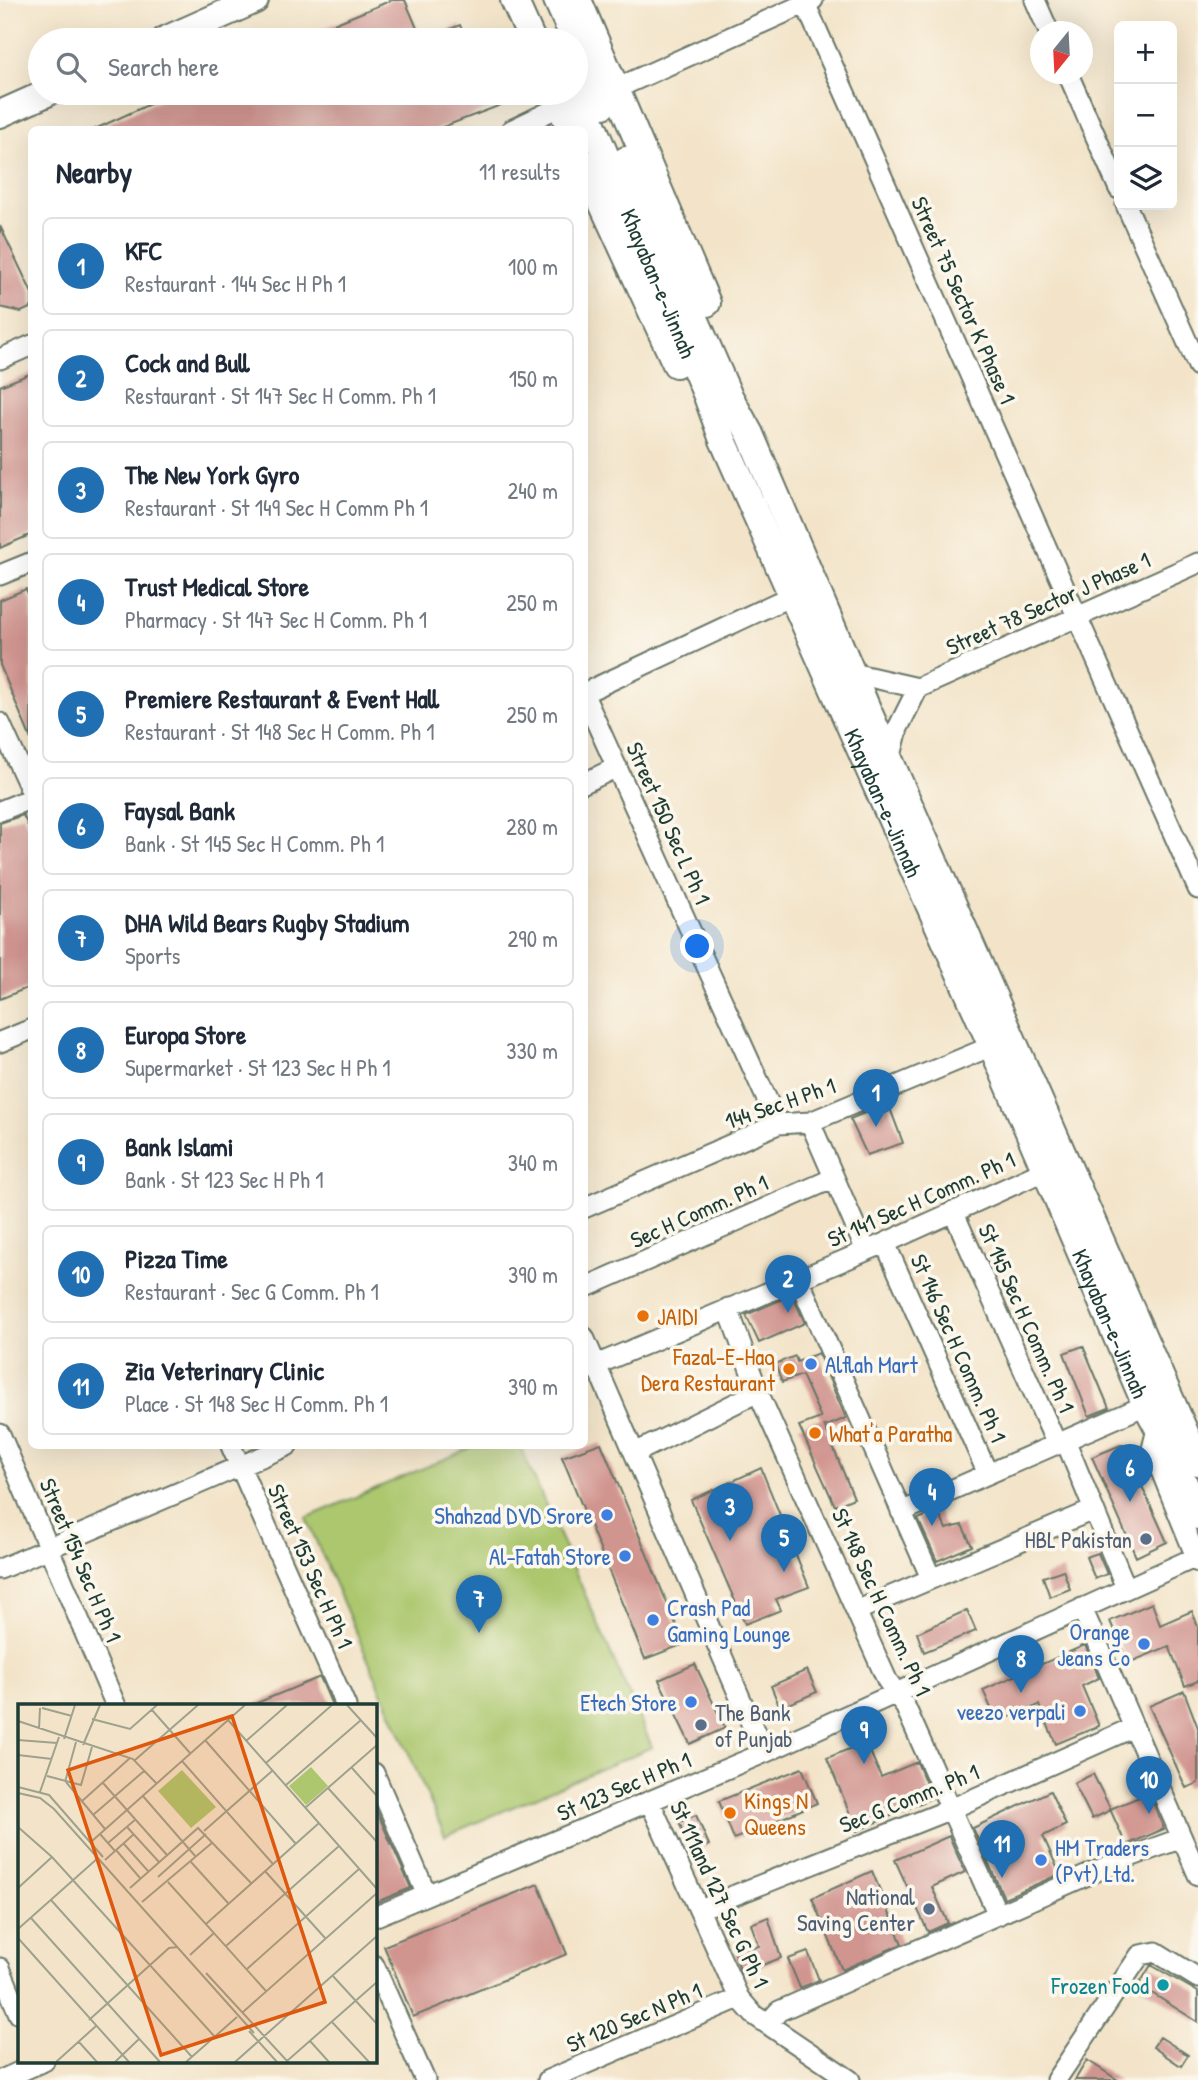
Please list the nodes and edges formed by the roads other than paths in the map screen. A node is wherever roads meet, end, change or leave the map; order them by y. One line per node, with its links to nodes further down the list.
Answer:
1 (255, 0): 9 (main road)
2 (514, 0): 10 (main road)
3 (540, 0): 11 (main road)
4 (557, 0): 12 (main road, Khayaban-e-Jinnah)
5 (578, 0): 15 (main road)
6 (1035, 0): 8 (street)
7 (809, 2): 15 (street); 35 (street, Street 75 Sector K Phase 1)
8 (1044, 21)
9 (192, 28)
10 (527, 28)
11 (551, 28)
12 (569, 28)
13 (588, 72): 29 (main road, Khayaban-e-Jinnah)
14 (1072, 84): 24 (street)
15 (615, 89): 29 (main road)
16 (28, 101): 19 (main road)
17 (564, 105): 20 (street)
18 (566, 105): 21 (main road, Khayaban-e-Jinnah)
19 (0, 114)
20 (519, 126)
21 (577, 126)
22 (588, 150): 30 (main road, Khayaban-e-Jinnah)
23 (588, 173): 30 (main road)
24 (1114, 179)
25 (1128, 210): 28 (street)
26 (28, 347): 27 (street)
27 (0, 359)
28 (1198, 366)
29 (750, 434): 36 (main road, Khayaban-e-Jinnah)
30 (723, 440): 34 (main road, Khayaban-e-Jinnah)
31 (1198, 563): 35 (street, Street 78 Sector J Phase 1)
32 (28, 564): 33 (street)
33 (0, 575)
34 (791, 596): 38 (street); 50 (main road, Khayaban-e-Jinnah)
35 (1077, 617): 37 (street, Street 78 Sector J Phase 1); 47 (street, Street 75 Sector K Phase 1)
36 (852, 673): 37 (street); 41 (main road, Khayaban-e-Jinnah)
37 (918, 688): 41 (street)
38 (588, 692)
39 (588, 703): 42 (street, Street 150 Sec L Ph 1)
40 (0, 723): 44 (street)
41 (890, 760): 65 (main road, Khayaban-e-Jinnah)
42 (617, 768): 43 (street); 52 (street, Street 150 Sec L Ph 1)
43 (588, 781)
44 (28, 786)
45 (28, 797): 46 (street)
46 (0, 811)
47 (1198, 889)
48 (28, 1030): 49 (street)
49 (0, 1042)
50 (992, 1046): 51 (street, 144 Sec H Ph 1); 53 (main road, Khayaban-e-Jinnah)
51 (810, 1122): 52 (street, 144 Sec H Ph 1); 54 (street)
52 (778, 1124): 55 (street, 144 Sec H Ph 1)
53 (1046, 1170): 56 (street, St 141 Sec H Comm. Ph 1); 64 (main road, Khayaban-e-Jinnah)
54 (834, 1178): 58 (street); 60 (street, Sec H Comm. Ph 1)
55 (588, 1204)
56 (953, 1211): 57 (street, St 141 Sec H Comm. Ph 1); 67 (street, St 145 Sec H Comm. Ph 1)
57 (885, 1243): 58 (street, St 141 Sec H Comm. Ph 1); 73 (street, St 146 Sec H Comm. Ph 1)
58 (866, 1251): 59 (street, St 141 Sec H Comm. Ph 1)
59 (799, 1280): 61 (street, St 141 Sec H Comm. Ph 1); 75 (street)
60 (588, 1286)
61 (728, 1308): 62 (street, St 141 Sec H Comm. Ph 1); 63 (street, St 148 Sec H Comm. Ph 1)
62 (591, 1367): 70 (street)
63 (758, 1392): 70 (street); 83 (street, St 148 Sec H Comm. Ph 1)
64 (1152, 1417): 67 (street); 76 (main road, Khayaban-e-Jinnah); 78 (street)
65 (1191, 1430): 71 (main road, Khayaban-e-Jinnah)
66 (0, 1434): 77 (street, Street 154 Sec H Ph 1)
67 (1062, 1444): 73 (street); 74 (street, St 145 Sec H Comm. Ph 1)
68 (232, 1449): 72 (street, Street 153 Sec H Ph 1)
69 (280, 1449): 72 (street)
70 (635, 1453): 88 (street)
71 (1198, 1462)
72 (240, 1466): 77 (street); 86 (street, Street 153 Sec H Ph 1)
73 (987, 1472): 75 (street)
74 (1093, 1510): 80 (street); 81 (street, St 145 Sec H Comm. Ph 1)
75 (901, 1512): 80 (street)
76 (1198, 1516)
77 (50, 1547): 79 (street); 85 (street, Street 154 Sec H Ph 1)
78 (1197, 1559): 81 (street, St 123 Sec H Ph 1)
79 (0, 1569)
80 (931, 1578): 83 (street)
81 (1126, 1588): 82 (street, St 123 Sec H Ph 1)
82 (1082, 1608): 84 (street, St 123 Sec H Ph 1); 87 (street)
83 (856, 1611): 84 (street, St 148 Sec H Comm. Ph 1)
84 (896, 1695): 88 (street, St 123 Sec H Ph 1); 91 (street, St 148 Sec H Comm. Ph 1)
85 (115, 1704)
86 (344, 1704)
87 (1134, 1727): 91 (street, Sec G Comm. Ph 1); 92 (street)
88 (764, 1753): 90 (street, St 123 Sec H Ph 1)
89 (376, 1778): 94 (street)
90 (650, 1802): 94 (street, St 123 Sec H Ph 1); 95 (street, St 111and 127 Sec G Ph 1)
91 (951, 1809): 95 (street, Sec G Comm. Ph 1); 96 (street, St 148 Sec H Comm. Ph 1)
92 (1182, 1838): 93 (street); 96 (street)
93 (1198, 1875)
94 (426, 1893): 97 (street, St 123 Sec H Ph 1)
95 (700, 1909): 101 (street, St 111and 127 Sec G Ph 1)
96 (998, 1915): 103 (street)
97 (376, 1916)
98 (0, 1968): 102 (street)
99 (376, 1970): 106 (street)
100 (1198, 1978): 109 (street)
101 (739, 1998): 103 (street, St 111and 127 Sec G Ph 1); 107 (street, St 120 Sec N Ph 1)
102 (18, 2012)
103 (767, 2024): 108 (street, St 111and 127 Sec G Ph 1)
104 (39, 2062): 105 (street)
105 (1, 2080)
106 (425, 2080)
107 (548, 2080)
108 (850, 2080)
109 (1056, 2080)

